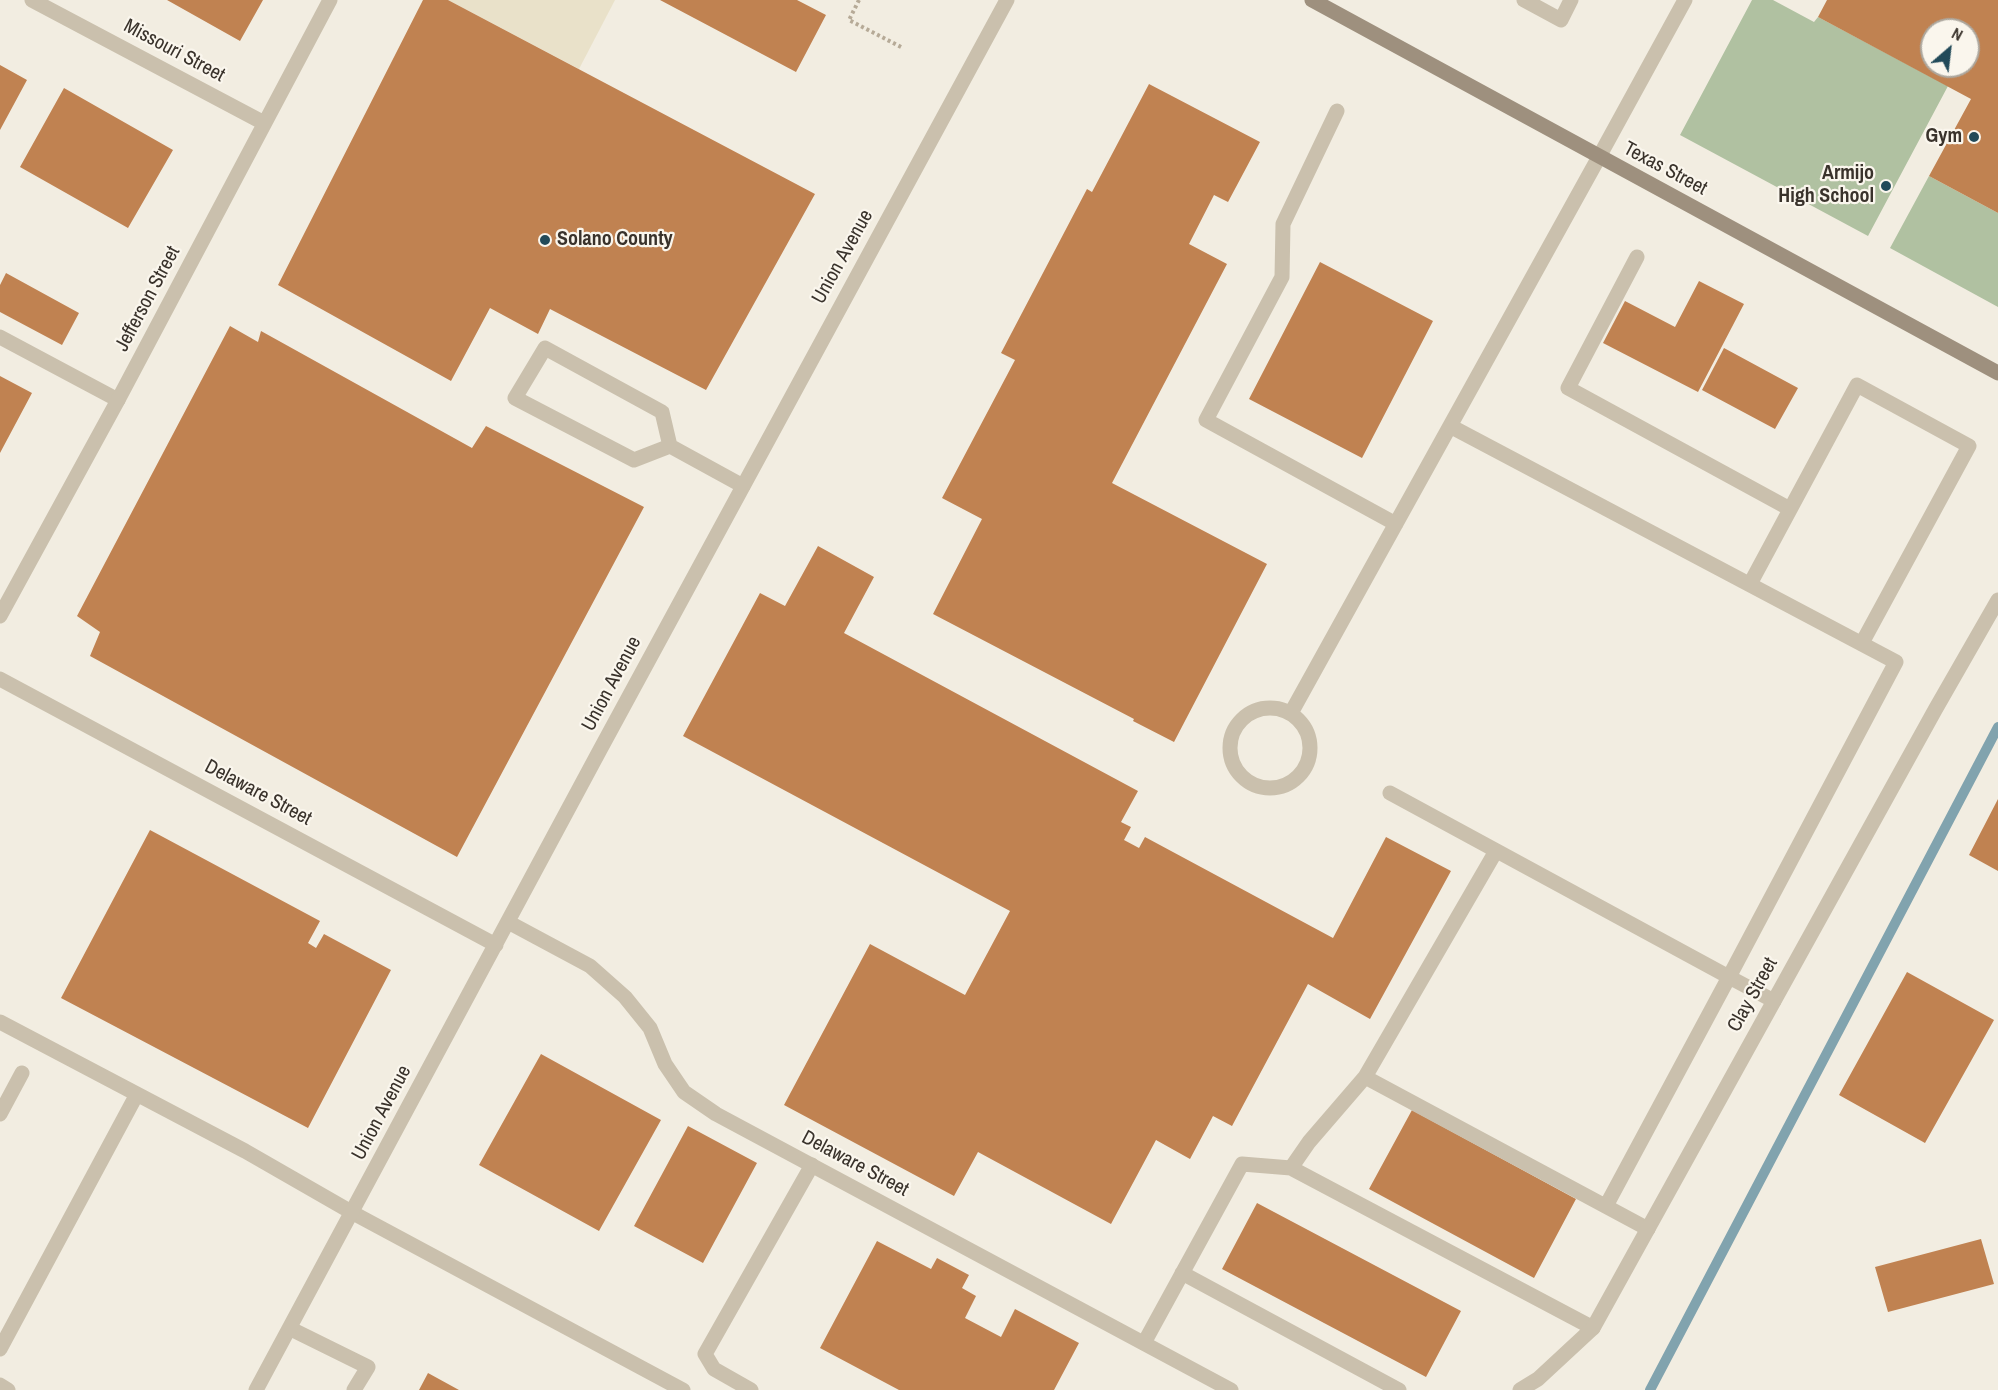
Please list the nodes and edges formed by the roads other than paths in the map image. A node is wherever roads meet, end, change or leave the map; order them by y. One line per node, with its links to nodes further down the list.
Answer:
1 (32, 0): 9 (street, Missouri Street)
2 (330, 0): 9 (street, Jefferson Street)
3 (1007, 0): 17 (street, Union Avenue)
4 (1312, 0): 10 (main road, Texas Street)
5 (1524, 0): 6 (street)
6 (1571, 0)
7 (1685, 0): 10 (street)
8 (1337, 111): 19 (street)
9 (264, 123): 14 (street, Jefferson Street)
10 (1599, 157): 13 (main road, Texas Street); 15 (street)
11 (1637, 257): 18 (street)
12 (0, 337): 14 (street)
13 (1998, 373)
14 (118, 400): 22 (street, Jefferson Street)
15 (1450, 426): 19 (street); 20 (street)
16 (670, 446): 16 (street); 17 (street)
17 (743, 486): 28 (street, Union Avenue)
18 (1790, 509): 20 (street); 23 (street)
19 (1396, 524): 25 (street)
20 (1750, 584): 23 (street)
21 (1998, 600): 31 (street, Clay Street)
22 (0, 616)
23 (1862, 643): 30 (street)
24 (0, 679): 29 (street, Delaware Street)
25 (1291, 713): 25 (street)
26 (1390, 793): 27 (street)
27 (1496, 850): 30 (street); 34 (street)
28 (508, 922): 29 (street, Union Avenue); 37 (street, Delaware Street)
29 (496, 945): 40 (street, Union Avenue)
30 (1729, 977): 31 (street); 39 (street)
31 (1774, 1001): 41 (street, Clay Street)
32 (0, 1022): 35 (street)
33 (22, 1073): 36 (street)
34 (1365, 1077): 38 (street); 39 (street)
35 (137, 1094): 40 (street); 46 (street)
36 (0, 1114)
37 (812, 1165): 45 (street, Delaware Street); 52 (street)
38 (1291, 1168): 42 (street); 43 (street)
39 (1606, 1206): 41 (street)
40 (353, 1213): 44 (street, Union Avenue); 51 (street)
41 (1648, 1229): 43 (street, Clay Street)
42 (1182, 1273): 45 (street); 54 (street)
43 (1593, 1328): 55 (street, Clay Street)
44 (291, 1329): 49 (street, Union Avenue); 50 (street)
45 (1144, 1343): 53 (street, Delaware Street)
46 (0, 1349)
47 (0, 1385): 48 (street)
48 (8, 1390)
49 (256, 1390)
50 (354, 1390)
51 (683, 1390)
52 (751, 1390)
53 (1231, 1390)
54 (1399, 1390)
55 (1520, 1390)

